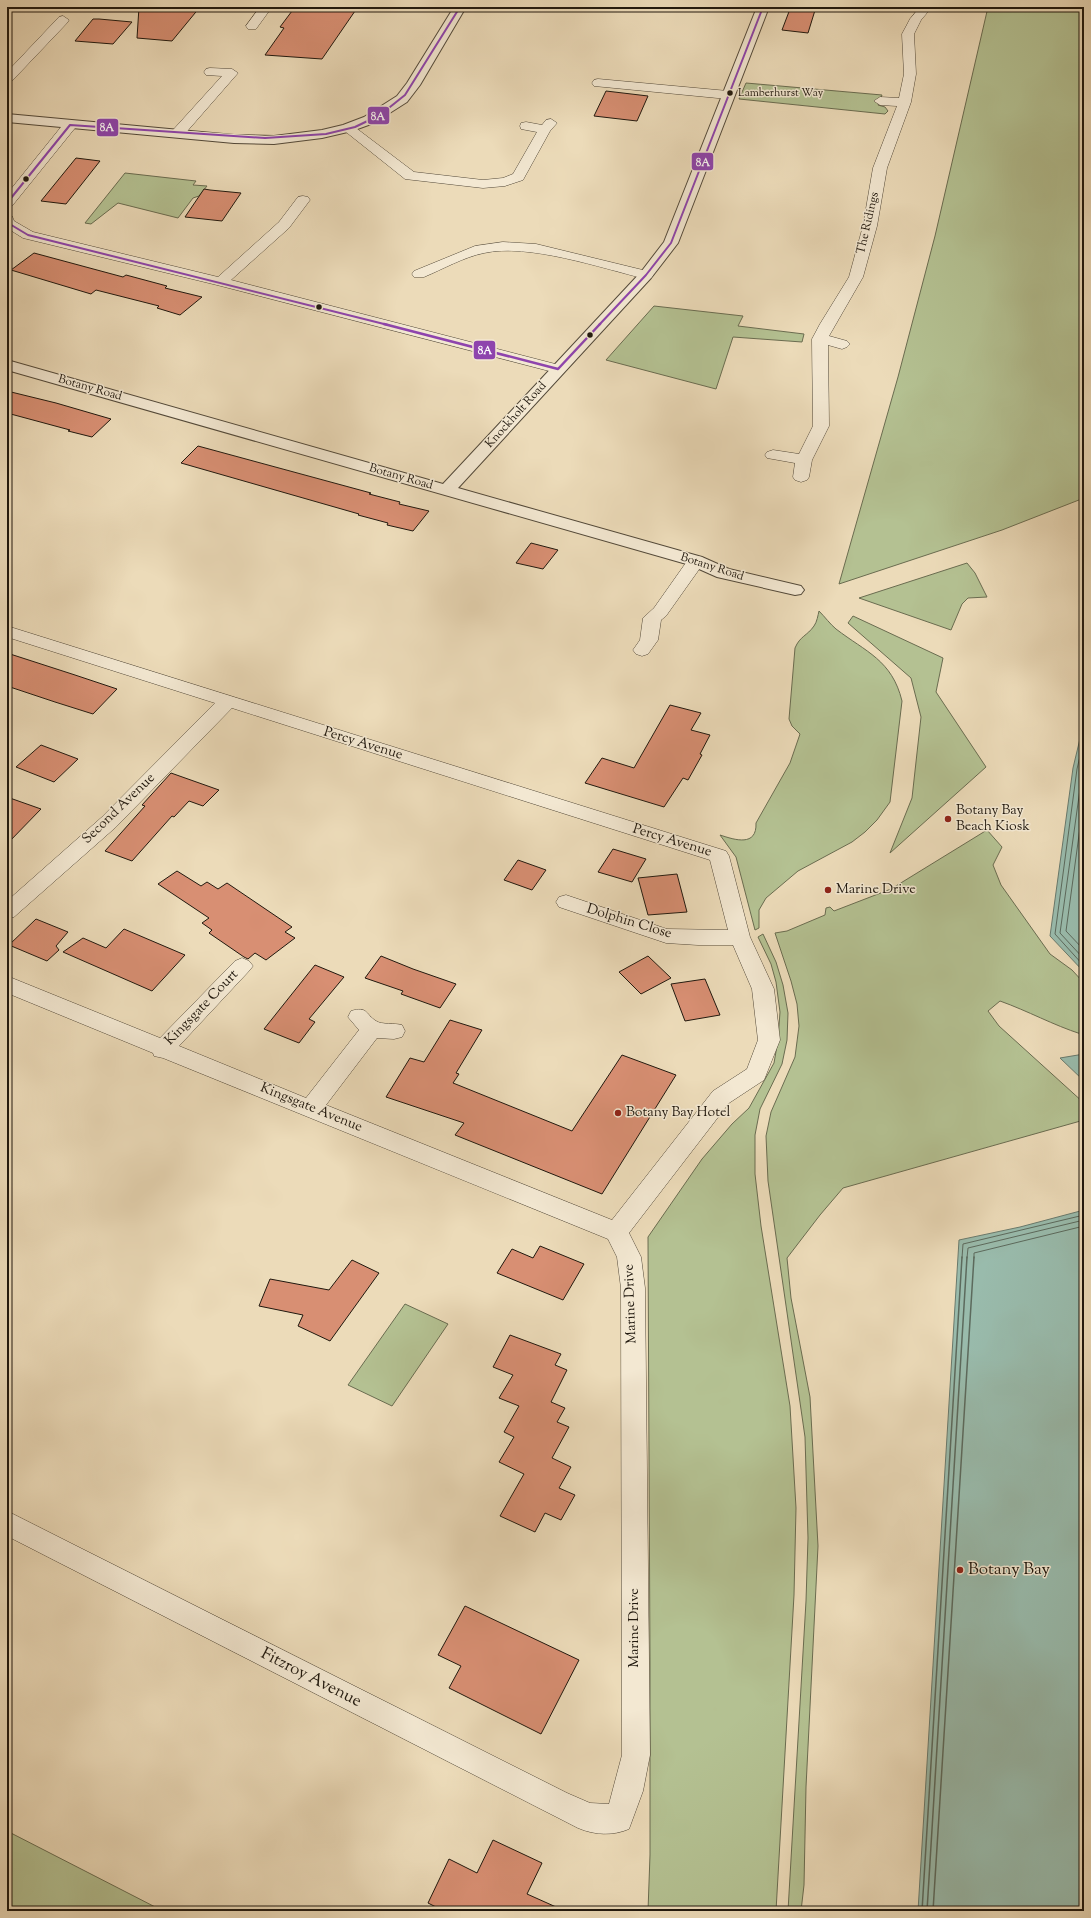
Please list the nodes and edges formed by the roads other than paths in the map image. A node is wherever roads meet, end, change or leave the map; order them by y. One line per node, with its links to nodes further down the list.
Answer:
1 (266, 7): 6 (street)
2 (460, 7): 16 (street)
3 (763, 7): 10 (street, Knockholt Road)
4 (926, 7): 12 (street, The Ridings)
5 (63, 20): 8 (street)
6 (252, 26)
7 (210, 72): 17 (street)
8 (7, 79)
9 (598, 83): 10 (street)
10 (728, 95): 22 (street, Knockholt Road)
11 (880, 101): 12 (street)
12 (905, 102): 24 (street, The Ridings)
13 (7, 118): 14 (street)
14 (70, 125): 17 (street); 19 (street)
15 (526, 126): 16 (street)
16 (347, 128): 17 (street)
17 (178, 133)
18 (302, 200): 23 (street)
19 (7, 203)
20 (7, 219): 23 (street)
21 (419, 274): 22 (street)
22 (646, 275): 27 (street, Knockholt Road)
23 (221, 282): 27 (street)
24 (820, 339): 25 (street); 29 (street, The Ridings)
25 (842, 344)
26 (7, 365): 31 (street, Botany Road)
27 (558, 369): 31 (street, Knockholt Road)
28 (772, 455): 29 (street)
29 (804, 460): 30 (street, The Ridings)
30 (800, 477)
31 (448, 490): 32 (street, Botany Road)
32 (696, 561): 33 (street, Botany Road); 35 (street)
33 (795, 590)
34 (7, 631): 36 (street, Percy Avenue)
35 (642, 650)
36 (227, 702): 38 (street, Second Avenue); 39 (street, Percy Avenue)
37 (566, 902): 39 (street, Dolphin Close)
38 (7, 912)
39 (740, 936): 45 (street)
40 (242, 966): 43 (street, Kingsgate Court)
41 (7, 984): 43 (street, Kingsgate Avenue)
42 (394, 1031): 44 (street)
43 (162, 1050): 44 (street, Kingsgate Avenue)
44 (311, 1108): 45 (street, Kingsgate Avenue)
45 (616, 1232): 47 (street, Marine Drive)
46 (7, 1523): 47 (street, Fitzroy Avenue)
47 (619, 1819)

